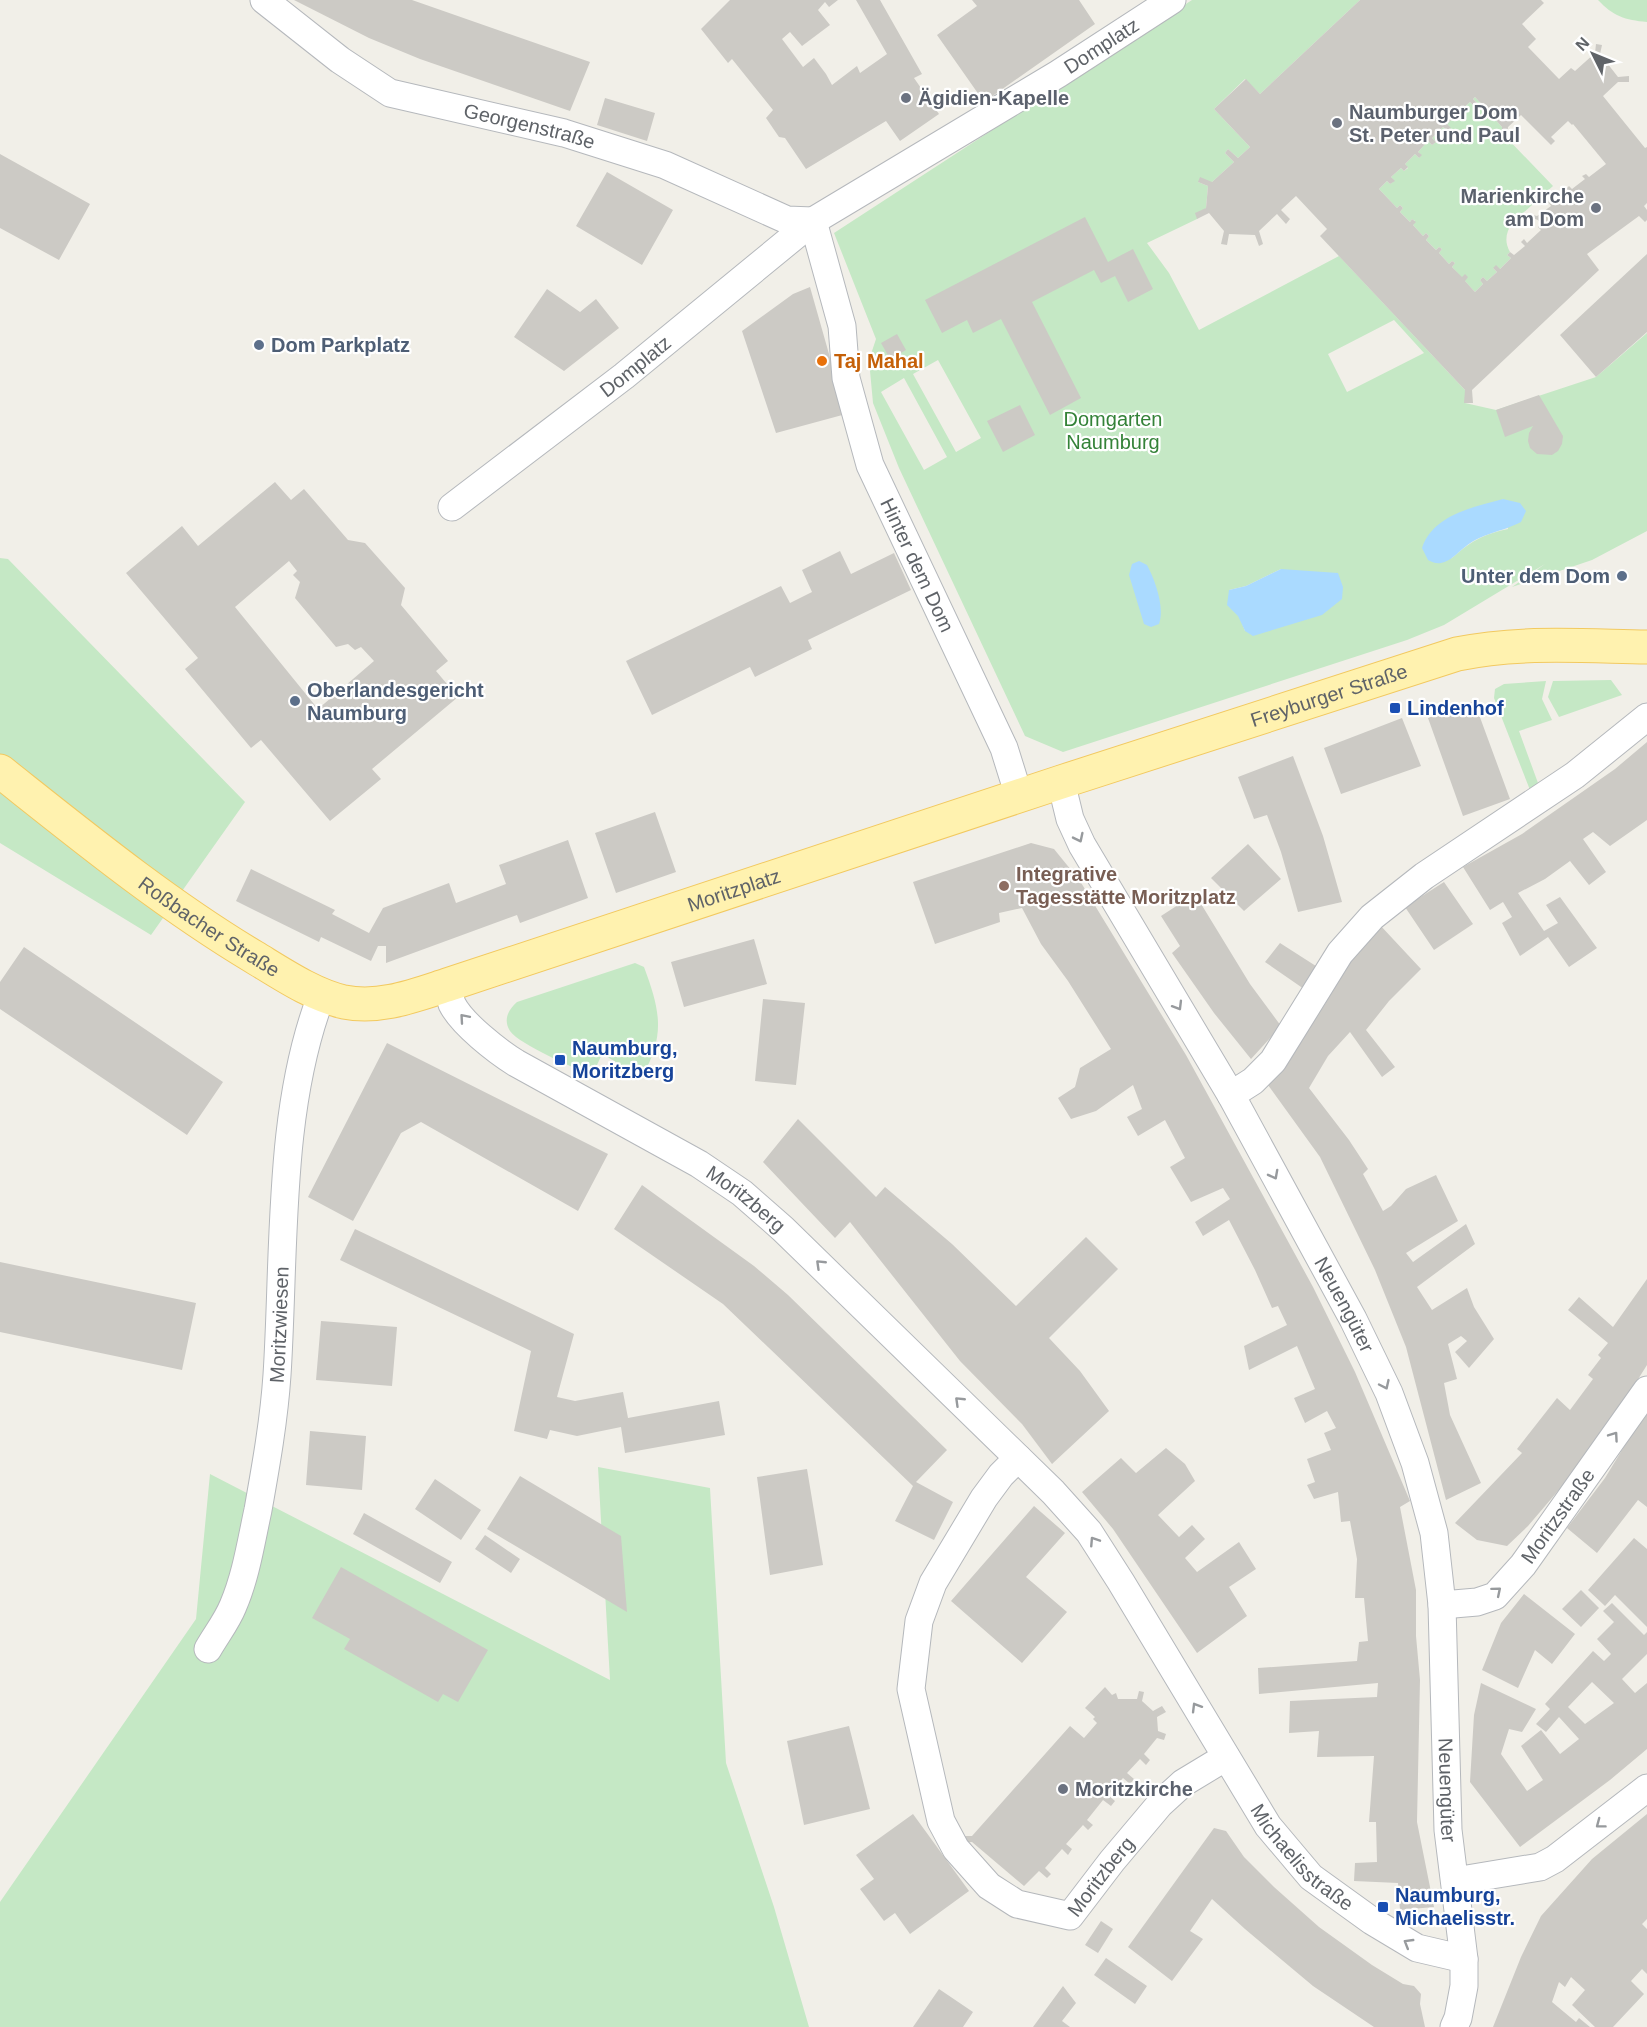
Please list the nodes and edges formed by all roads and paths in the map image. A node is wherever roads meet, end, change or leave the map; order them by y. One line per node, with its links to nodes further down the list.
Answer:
1 (264, 0): 3 (street, Georgenstraße)
2 (1172, 0): 3 (street, Domplatz)
3 (813, 221): 4 (street, Domplatz); 9 (street, Hinter dem Dom)
4 (452, 507)
5 (1647, 647): 8 (main road, Freyburger Straße)
6 (1647, 717): 12 (street)
7 (0, 771): 11 (main road, Roßbacher Straße)
8 (1061, 782): 9 (main road, Freyburger Straße); 12 (street, Neuengüter, one-way to 12)
9 (1019, 796): 10 (main road, Moritzplatz)
10 (447, 985): 11 (main road, Roßbacher Straße); 14 (street, Moritzberg, one-way to 10)
11 (322, 994): 16 (street, Moritzwiesen)
12 (1231, 1095): 15 (street, Neuengüter, one-way to 15)
13 (1647, 1390): 15 (street, Moritzstraße, one-way to 13)
14 (1018, 1458): 17 (street, Moritzberg, one-way to 14); 17 (street, Moritzberg)
15 (1442, 1605): 19 (street, Neuengüter)
16 (208, 1649)
17 (1227, 1757): 20 (street, Michaelisstraße, one-way to 17)
18 (1647, 1788): 19 (street, one-way to 19)
19 (1455, 1881): 20 (street)
20 (1464, 1959): 21 (street)
21 (1454, 2027)

